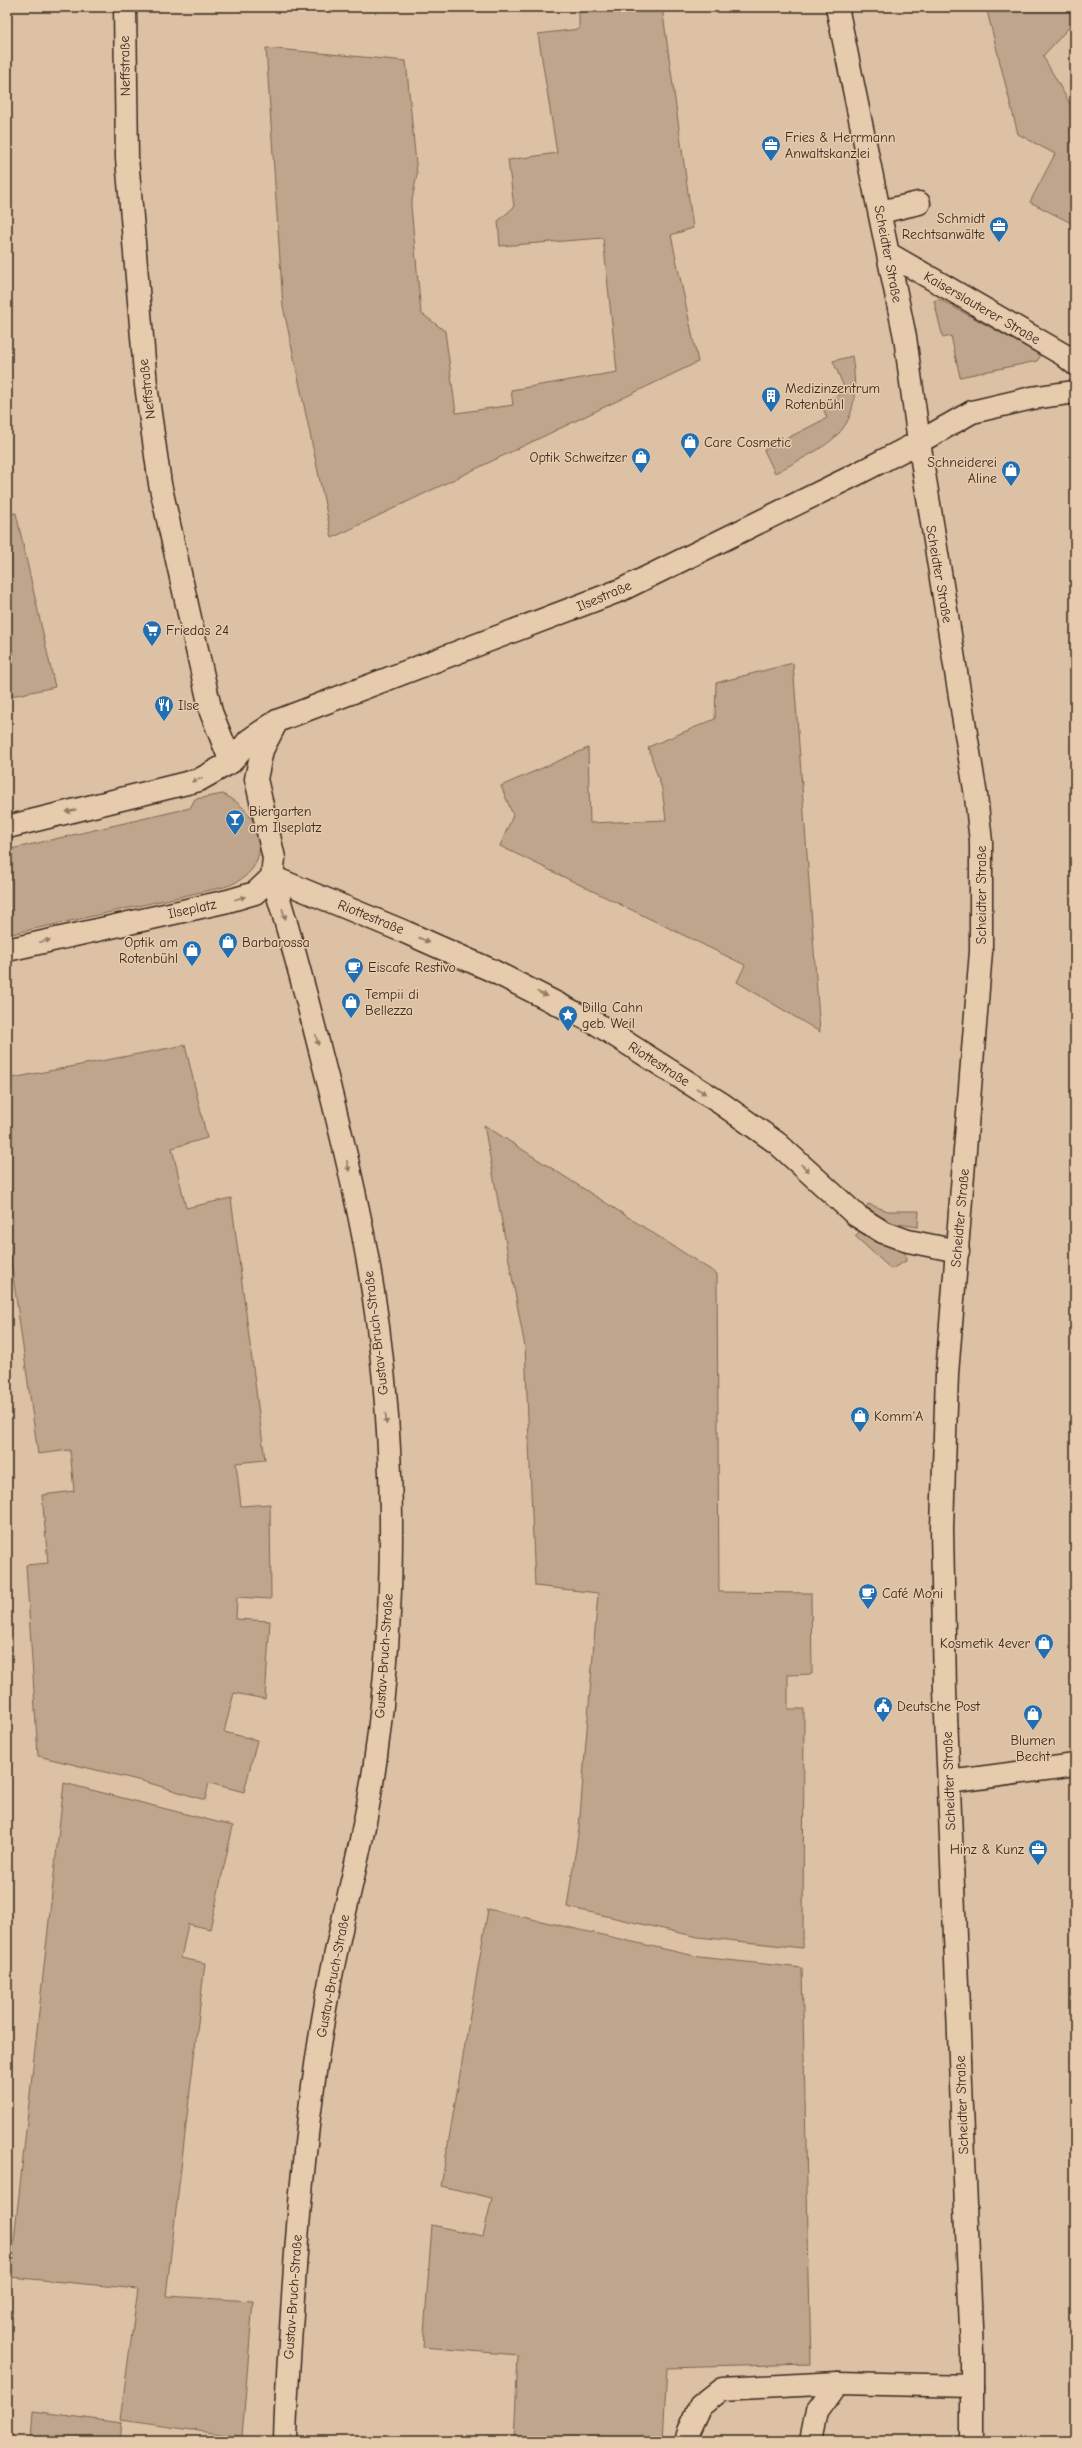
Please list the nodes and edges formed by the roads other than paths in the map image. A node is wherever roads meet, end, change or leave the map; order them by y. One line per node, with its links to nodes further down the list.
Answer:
1 (125, 7): 10 (street, Neffstraße)
2 (837, 7): 4 (street, Scheidter Straße)
3 (919, 202): 4 (street)
4 (880, 212): 5 (street, Scheidter Straße)
5 (889, 254): 6 (street, Kaiserslauterer Straße); 8 (street, Scheidter Straße)
6 (1075, 364)
7 (1075, 392): 8 (street)
8 (918, 442): 9 (street, Ilsestraße); 15 (street, Scheidter Straße)
9 (277, 721): 10 (street); 11 (street)
10 (231, 762): 11 (street); 12 (street, one-way to 12)
11 (256, 779): 13 (street)
12 (7, 827)
13 (272, 877): 14 (street, Ilseplatz, one-way to 13); 15 (street, Riottestraße, one-way to 15); 20 (street, Gustav-Bruch-Straße, one-way to 20)
14 (7, 950)
15 (958, 1251): 17 (street, Scheidter Straße)
16 (1075, 1765): 17 (street)
17 (949, 1782): 19 (street, Scheidter Straße)
18 (838, 2383): 19 (street); 21 (street); 22 (street)
19 (972, 2386): 23 (street, Scheidter Straße)
20 (285, 2441)
21 (686, 2441)
22 (811, 2441)
23 (972, 2441)

